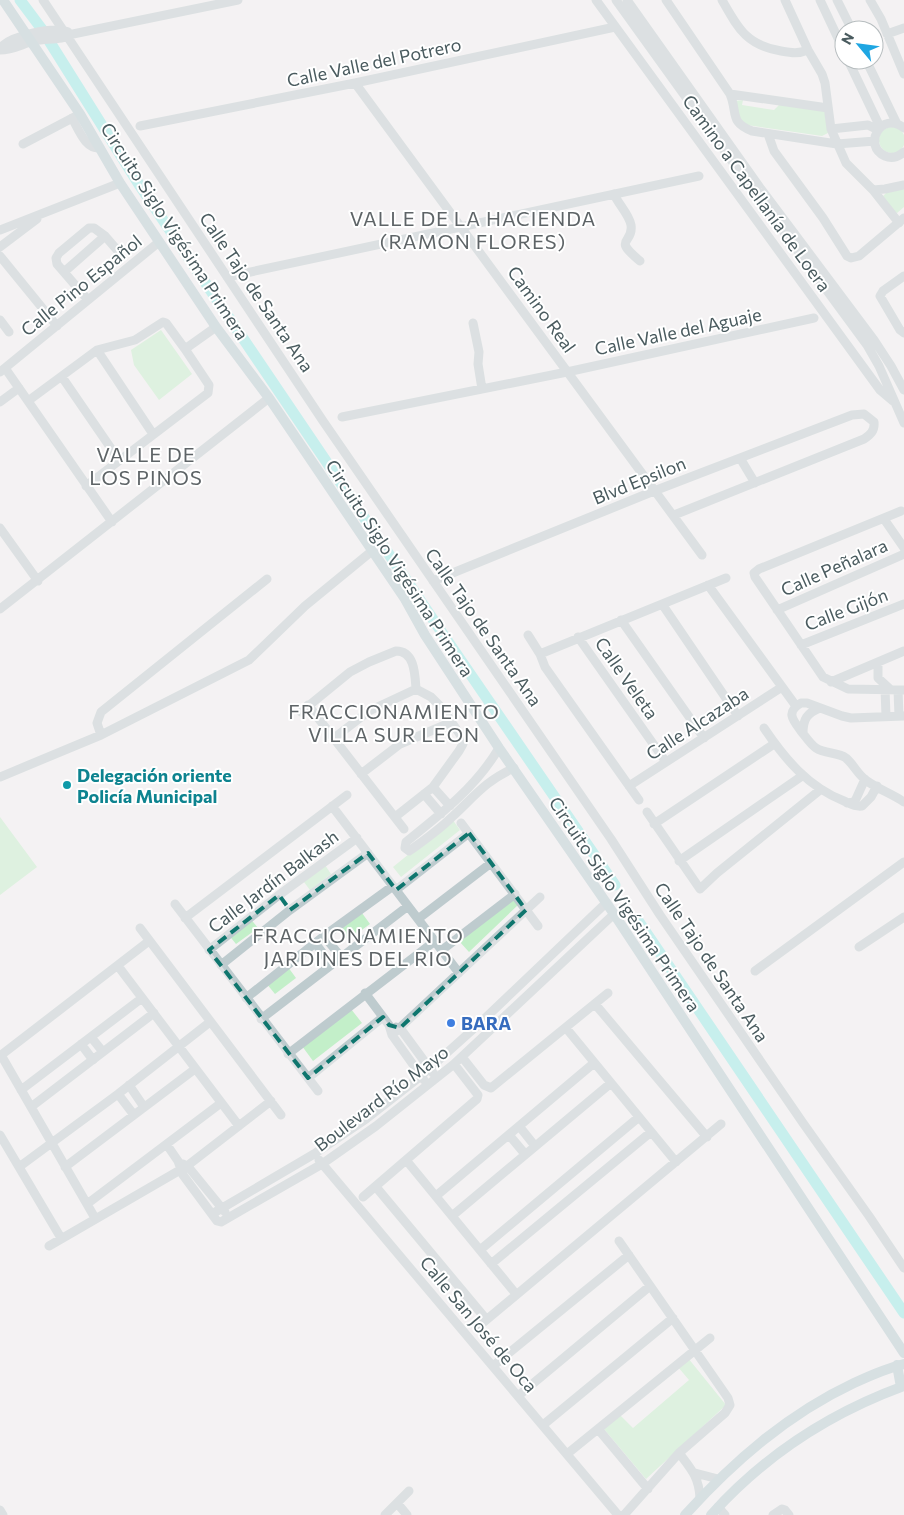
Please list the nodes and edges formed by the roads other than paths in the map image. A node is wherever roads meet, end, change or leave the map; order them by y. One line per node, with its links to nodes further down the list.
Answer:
1 (2, 0): 19 (main road, Circuito Siglo Vigésima Primera)
2 (43, 0): 17 (street, Calle Tajo de Santa Ana)
3 (238, 0): 17 (street)
4 (596, 0): 14 (street, Camino a Capellanía de Loera)
5 (616, 0): 78 (street)
6 (627, 0): 66 (street)
7 (666, 0): 26 (street)
8 (722, 0): 21 (street)
9 (785, 0): 21 (street)
10 (820, 0): 16 (street)
11 (837, 0): 13 (street)
12 (870, 0): 18 (street)
13 (847, 20)
14 (615, 27): 25 (street, Calle Valle del Potrero); 78 (street, Camino a Capellanía de Loera)
15 (904, 28): 18 (street)
16 (834, 30)
17 (65, 34): 19 (street); 55 (street, Calle Tajo de Santa Ana)
18 (887, 34): 24 (street)
19 (32, 38): 20 (street); 28 (main road, Circuito Siglo Vigésima Primera)
20 (0, 49)
21 (808, 50): 27 (street)
22 (852, 70): 32 (street)
23 (871, 70): 30 (street)
24 (904, 74)
25 (355, 83): 29 (street, Calle Valle del Potrero); 45 (street, Camino Real)
26 (730, 94): 27 (street); 33 (street)
27 (828, 108): 31 (street)
28 (76, 116): 35 (street); 39 (main road, Circuito Siglo Vigésima Primera)
29 (140, 126)
30 (901, 126): 32 (street)
31 (831, 129): 32 (street); 36 (street)
32 (879, 129): 34 (street)
33 (768, 134): 36 (street); 44 (street)
34 (875, 141): 36 (street); 37 (street)
35 (23, 144)
36 (837, 144): 41 (street)
37 (904, 153)
38 (699, 176): 42 (street)
39 (120, 183): 43 (street); 48 (main road, Circuito Siglo Vigésima Primera)
40 (904, 185): 41 (street)
41 (873, 190): 44 (street)
42 (614, 194): 45 (street); 52 (street)
43 (45, 212): 46 (street); 49 (street)
44 (901, 221)
45 (461, 226): 55 (street); 68 (street, Camino Real)
46 (0, 230)
47 (106, 236): 50 (street); 53 (street); 53 (street)
48 (159, 242): 56 (street, Calle Pino Español); 61 (main road, Circuito Siglo Vigésima Primera)
49 (0, 247)
50 (118, 251)
51 (0, 256): 60 (street)
52 (640, 261)
53 (64, 272): 56 (street)
54 (904, 276): 63 (street)
55 (227, 277): 99 (street, Calle Tajo de Santa Ana)
56 (88, 300): 60 (street, Calle Pino Español)
57 (814, 318): 68 (street, Calle Valle del Aguaje)
58 (0, 320): 62 (street)
59 (473, 323): 72 (street)
60 (57, 326): 67 (street, Calle Pino Español)
61 (216, 327): 64 (street); 75 (main road, Circuito Siglo Vigésima Primera)
62 (9, 332)
63 (904, 333)
64 (185, 349): 65 (street); 81 (street)
65 (96, 350): 70 (street); 81 (street)
66 (891, 366): 69 (street); 73 (street)
67 (2, 370): 71 (street)
68 (567, 372): 72 (street, Calle Valle del Aguaje); 86 (street, Camino Real)
69 (904, 372)
70 (62, 377): 76 (street); 83 (street)
71 (19, 388): 76 (street); 77 (street)
72 (482, 389): 79 (street, Calle Valle del Aguaje)
73 (904, 390)
74 (904, 396): 78 (street)
75 (268, 398): 90 (street); 93 (main road, Circuito Siglo Vigésima Primera)
76 (28, 401): 85 (street)
77 (0, 402)
78 (894, 402): 80 (street)
79 (342, 417)
80 (904, 422)
81 (153, 434): 83 (street)
82 (740, 458): 84 (street); 84 (street, Blvd Epsilon); 86 (street, Blvd Epsilon)
83 (119, 460): 85 (street)
84 (755, 483): 88 (street)
85 (86, 486): 90 (street)
86 (654, 492): 88 (street, Camino Real); 99 (street, Blvd Epsilon)
87 (902, 511): 89 (street)
88 (674, 515): 95 (street, Camino Real)
89 (884, 519): 92 (street); 104 (street)
90 (112, 522): 98 (street)
91 (0, 528): 98 (street)
92 (904, 548)
93 (372, 551): 126 (street); 130 (main road, Circuito Siglo Vigésima Primera)
94 (904, 554): 104 (street, Calle Peñalara)
95 (702, 555)
96 (726, 578): 100 (street)
97 (267, 579): 126 (street)
98 (38, 581): 103 (street)
99 (433, 581): 269 (street, Calle Tajo de Santa Ana)
100 (708, 586): 101 (street); 113 (street)
101 (662, 604): 105 (street); 120 (street)
102 (904, 604): 108 (street, Calle Gijón)
103 (2, 605)
104 (777, 610): 108 (street)
105 (621, 620): 107 (street); 128 (street)
106 (528, 634): 110 (street)
107 (578, 637): 110 (street); 131 (street, Calle Veleta)
108 (801, 645): 112 (street)
109 (904, 651): 111 (street)
110 (540, 654): 138 (street)
111 (878, 662): 112 (street); 115 (street)
112 (831, 682): 115 (street)
113 (782, 686): 117 (street); 120 (street, Calle Alcazaba)
114 (416, 689): 116 (street); 123 (street); 127 (street)
115 (894, 690): 121 (street); 122 (street)
116 (308, 705): 119 (street); 127 (street)
117 (796, 706): 118 (street); 125 (street)
118 (820, 708): 121 (street); 125 (street)
119 (300, 712)
120 (738, 716): 128 (street, Calle Alcazaba)
121 (886, 716): 122 (street)
122 (901, 716)
123 (452, 722): 133 (street); 140 (street)
124 (764, 728): 129 (street)
125 (803, 733): 136 (street)
126 (101, 735): 135 (street)
127 (334, 738): 133 (street)
128 (704, 738): 131 (street, Calle Alcazaba)
129 (774, 744): 134 (street); 153 (street)
130 (499, 748): 132 (main road, Circuito Siglo Vigésima Primera); 137 (street)
131 (666, 762): 138 (street, Calle Alcazaba)
132 (514, 768): 137 (street); 168 (main road, Circuito Siglo Vigésima Primera)
133 (361, 774): 151 (street)
134 (802, 776): 141 (street); 158 (street)
135 (0, 777)
136 (865, 779): 139 (street); 146 (street)
137 (483, 780): 148 (street); 150 (street)
138 (629, 786): 144 (street)
139 (877, 786): 145 (street); 146 (street)
140 (433, 787): 142 (street); 148 (street)
141 (820, 790): 146 (street); 158 (street)
142 (424, 794): 150 (street); 151 (street)
143 (346, 795): 147 (street)
144 (639, 800)
145 (904, 802)
146 (847, 803)
147 (332, 806): 156 (street); 174 (street)
148 (450, 806): 150 (street)
149 (647, 812): 153 (street)
150 (441, 814)
151 (395, 817): 154 (street)
152 (461, 823): 155 (street)
153 (654, 824): 158 (street)
154 (404, 829)
155 (469, 833): 160 (street); 162 (street)
156 (357, 838): 157 (street); 161 (street, Calle Jardín Balkash)
157 (368, 853): 162 (street); 166 (street, Calle Jardín Balkash)
158 (680, 861)
159 (904, 862): 189 (street)
160 (491, 863): 163 (street); 175 (street)
161 (288, 888): 164 (street, Calle Jardín Balkash); 166 (street)
162 (395, 888): 169 (street); 178 (street)
163 (515, 894): 171 (street); 184 (street)
164 (279, 895): 170 (street); 183 (street, Calle Jardín Balkash)
165 (540, 897): 171 (street)
166 (298, 903): 170 (street, Calle Jardín Balkash)
167 (175, 904): 174 (street)
168 (606, 904): 172 (main road, Circuito Siglo Vigésima Primera); 215 (street, Boulevard Río Mayo)
169 (408, 906): 175 (street); 185 (street)
170 (290, 910): 187 (street, Calle Jardín Balkash)
171 (526, 910): 176 (street); 190 (street)
172 (614, 914): 210 (street, Boulevard Río Mayo); 276 (main road, Circuito Siglo Vigésima Primera)
173 (904, 917): 182 (street)
174 (185, 918): 183 (street)
175 (418, 919): 180 (street)
176 (538, 926)
177 (140, 928): 179 (street)
178 (324, 936): 181 (street); 185 (street)
179 (149, 941): 188 (street); 199 (street)
180 (435, 941): 184 (street); 191 (street)
181 (315, 943): 186 (street); 194 (street)
182 (858, 947)
183 (209, 950): 187 (street)
184 (442, 950): 190 (street)
185 (341, 957): 186 (street)
186 (331, 964): 198 (street)
187 (221, 965): 194 (street)
188 (118, 966): 193 (street); 209 (street)
189 (754, 971)
190 (459, 973): 201 (street)
191 (365, 993): 197 (street); 208 (street)
192 (608, 993): 195 (street)
193 (142, 998): 196 (street); 204 (street)
194 (246, 998): 198 (street)
195 (595, 1004): 202 (street); 238 (street)
196 (154, 1013): 206 (street); 207 (street)
197 (383, 1017): 200 (street); 217 (street)
198 (261, 1019): 208 (street)
199 (210, 1022): 206 (street); 225 (street)
200 (389, 1025): 201 (street); 203 (street)
201 (400, 1028): 203 (street); 215 (street)
202 (566, 1028): 210 (street); 212 (street)
203 (392, 1035): 216 (street)
204 (91, 1037): 205 (street); 207 (street)
205 (82, 1044): 211 (street); 222 (street)
206 (178, 1046): 214 (street); 220 (street)
207 (103, 1052): 211 (street)
208 (288, 1054): 217 (street)
209 (1, 1055): 222 (street)
210 (462, 1057): 213 (street, Boulevard Río Mayo)
211 (93, 1060): 227 (street)
212 (594, 1062): 219 (street); 234 (street)
213 (454, 1064): 218 (street, Boulevard Río Mayo); 244 (street)
214 (195, 1069): 226 (street); 228 (street)
215 (430, 1069): 216 (street, Boulevard Río Mayo); 218 (street)
216 (421, 1076): 221 (street); 242 (street, Boulevard Río Mayo)
217 (308, 1078): 223 (street)
218 (437, 1078): 221 (street, Boulevard Río Mayo)
219 (611, 1083): 231 (street); 241 (street)
220 (129, 1085): 224 (street); 228 (street)
221 (428, 1085): 246 (street, Boulevard Río Mayo)
222 (21, 1090): 227 (street)
223 (318, 1091)
224 (118, 1094): 230 (street); 239 (street)
225 (271, 1101): 229 (street); 233 (street)
226 (221, 1103): 233 (street); 240 (street)
227 (31, 1107): 239 (street)
228 (144, 1107): 230 (street)
229 (281, 1114)
230 (134, 1115): 249 (street)
231 (639, 1117): 235 (street); 250 (street)
232 (721, 1124): 238 (street)
233 (239, 1126): 247 (street)
234 (519, 1126): 237 (street); 241 (street)
235 (651, 1132): 245 (street); 253 (street)
236 (0, 1135): 248 (street)
237 (509, 1135): 243 (street); 254 (street)
238 (707, 1137): 245 (street)
239 (51, 1143): 248 (street); 249 (street)
240 (167, 1145): 247 (street); 257 (street)
241 (535, 1146): 243 (street)
242 (314, 1154): 246 (street, Calle San José de Oca); 258 (street, Boulevard Río Mayo)
243 (525, 1154): 259 (street)
244 (406, 1160): 251 (street); 254 (street)
245 (676, 1162): 271 (street)
246 (322, 1164): 261 (street, Boulevard Río Mayo); 279 (street, Calle San José de Oca)
247 (182, 1165): 258 (street); 260 (street); 262 (street)
248 (19, 1167): 263 (street)
249 (65, 1167): 257 (street)
250 (563, 1179): 252 (street); 253 (street)
251 (376, 1187): 255 (street); 273 (street)
252 (553, 1188): 256 (street); 266 (street)
253 (575, 1194): 256 (street)
254 (436, 1196): 259 (street)
255 (363, 1198)
256 (565, 1201): 268 (street)
257 (87, 1204): 262 (street)
258 (223, 1208): 260 (street, Boulevard Río Mayo); 261 (street)
259 (452, 1216): 266 (street)
260 (215, 1217): 261 (street, Boulevard Río Mayo)
261 (229, 1217)
262 (95, 1218): 263 (street)
263 (61, 1238): 265 (street)
264 (619, 1241): 267 (street)
265 (49, 1246)
266 (480, 1250): 268 (street)
267 (629, 1255): 270 (street); 279 (street)
268 (491, 1264): 271 (street)
269 (904, 1268)
270 (650, 1286): 272 (street); 281 (street)
271 (516, 1294): 273 (street)
272 (673, 1318): 277 (street); 282 (street)
273 (486, 1319): 274 (street)
274 (478, 1326)
275 (710, 1338): 277 (street)
276 (902, 1348): 278 (main road)
277 (695, 1350): 283 (street); 284 (street)
278 (898, 1365): 280 (main road); 287 (main road)
279 (493, 1366): 281 (street, Calle San José de Oca)
280 (902, 1387): 293 (main road)
281 (518, 1396): 282 (street, Calle San José de Oca)
282 (543, 1425): 285 (street, Calle San José de Oca)
283 (598, 1429): 285 (street); 288 (street)
284 (678, 1453): 286 (street); 288 (street)
285 (567, 1454): 297 (street, Calle San José de Oca)
286 (695, 1473): 287 (street); 290 (street)
287 (718, 1479): 290 (main road)
288 (648, 1489): 298 (street)
289 (409, 1491): 291 (street)
290 (700, 1498): 299 (main road)
291 (397, 1503): 295 (street); 296 (street)
292 (0, 1510): 294 (street)
293 (718, 1512)
294 (3, 1515)
295 (385, 1515)
296 (407, 1515)
297 (618, 1515)
298 (624, 1515)
299 (685, 1515)
300 (773, 1515): 301 (street)
301 (789, 1515)

